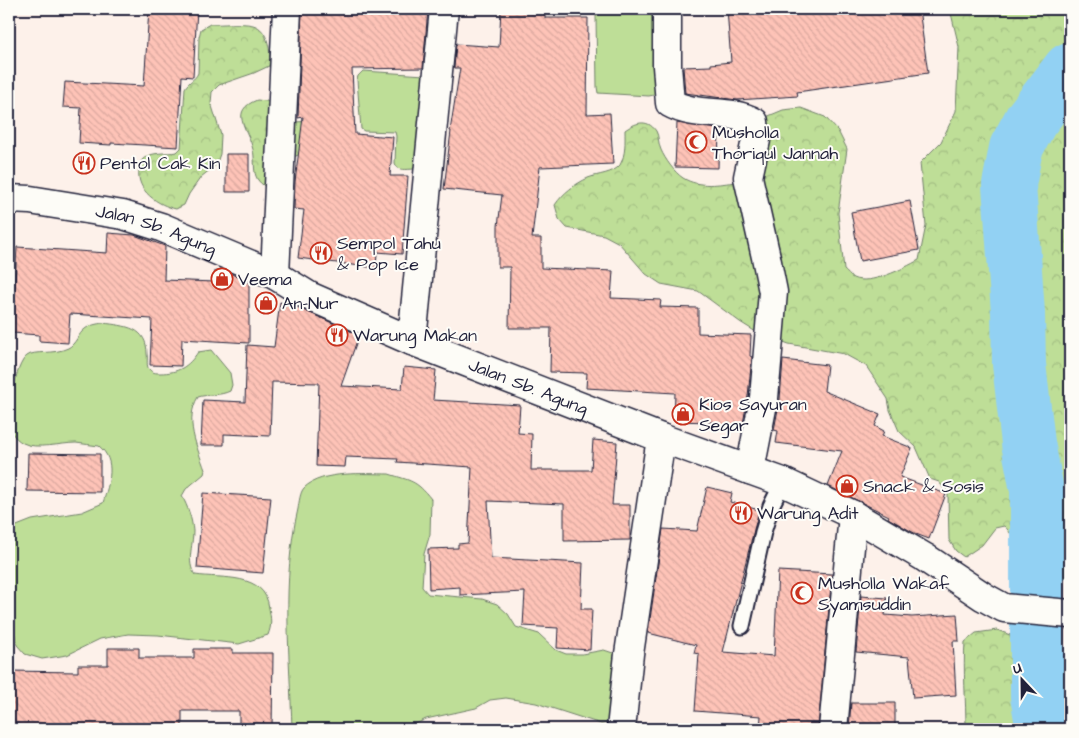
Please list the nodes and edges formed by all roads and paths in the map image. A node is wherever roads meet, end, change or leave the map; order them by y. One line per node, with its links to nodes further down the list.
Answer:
1 (287, 9): 5 (street)
2 (444, 9): 6 (street)
3 (667, 9): 8 (street)
4 (9, 200): 5 (street, Jalan Sb. Agung)
5 (275, 275): 6 (street, Jalan Sb. Agung)
6 (412, 340): 7 (street, Jalan Sb. Agung)
7 (661, 438): 8 (street, Jalan Sb. Agung); 13 (street)
8 (750, 470): 9 (street, Jalan Sb. Agung)
9 (783, 482): 10 (street, Jalan Sb. Agung); 12 (lane)
10 (853, 515): 11 (street, Jalan Sb. Agung); 14 (street)
11 (1068, 613)
12 (742, 626)
13 (621, 729)
14 (833, 729)

